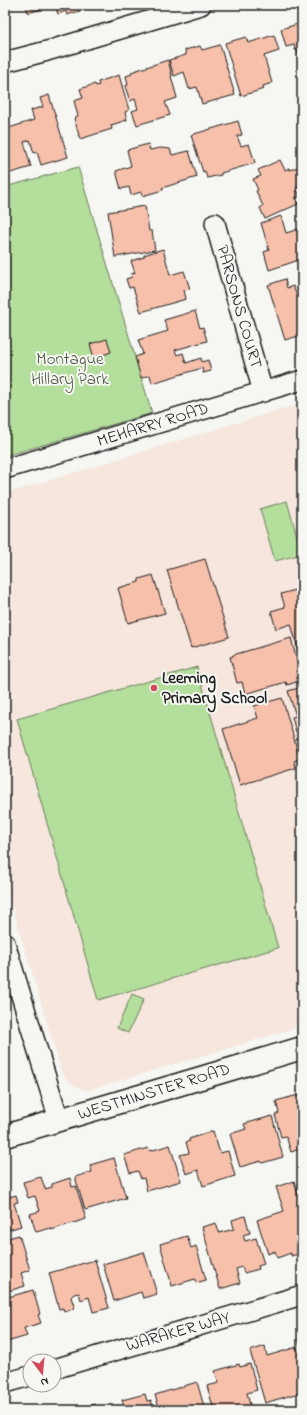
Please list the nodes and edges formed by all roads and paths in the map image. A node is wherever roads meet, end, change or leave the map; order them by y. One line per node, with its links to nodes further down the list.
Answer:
1 (201, 5): 2 (street)
2 (172, 9): 3 (street)
3 (5, 62)
4 (215, 223): 6 (street, PARSONS COURT)
5 (302, 380): 6 (street, MEHARRY ROAD)
6 (263, 392): 7 (street, MEHARRY ROAD)
7 (5, 469)
8 (5, 943): 10 (street)
9 (302, 1048): 10 (main road, WESTMINSTER ROAD)
10 (59, 1120): 11 (main road, WESTMINSTER ROAD)
11 (5, 1136)
12 (302, 1295): 13 (street, WARAKER WAY)
13 (62, 1366)
14 (22, 1378): 15 (street)
15 (5, 1383)

